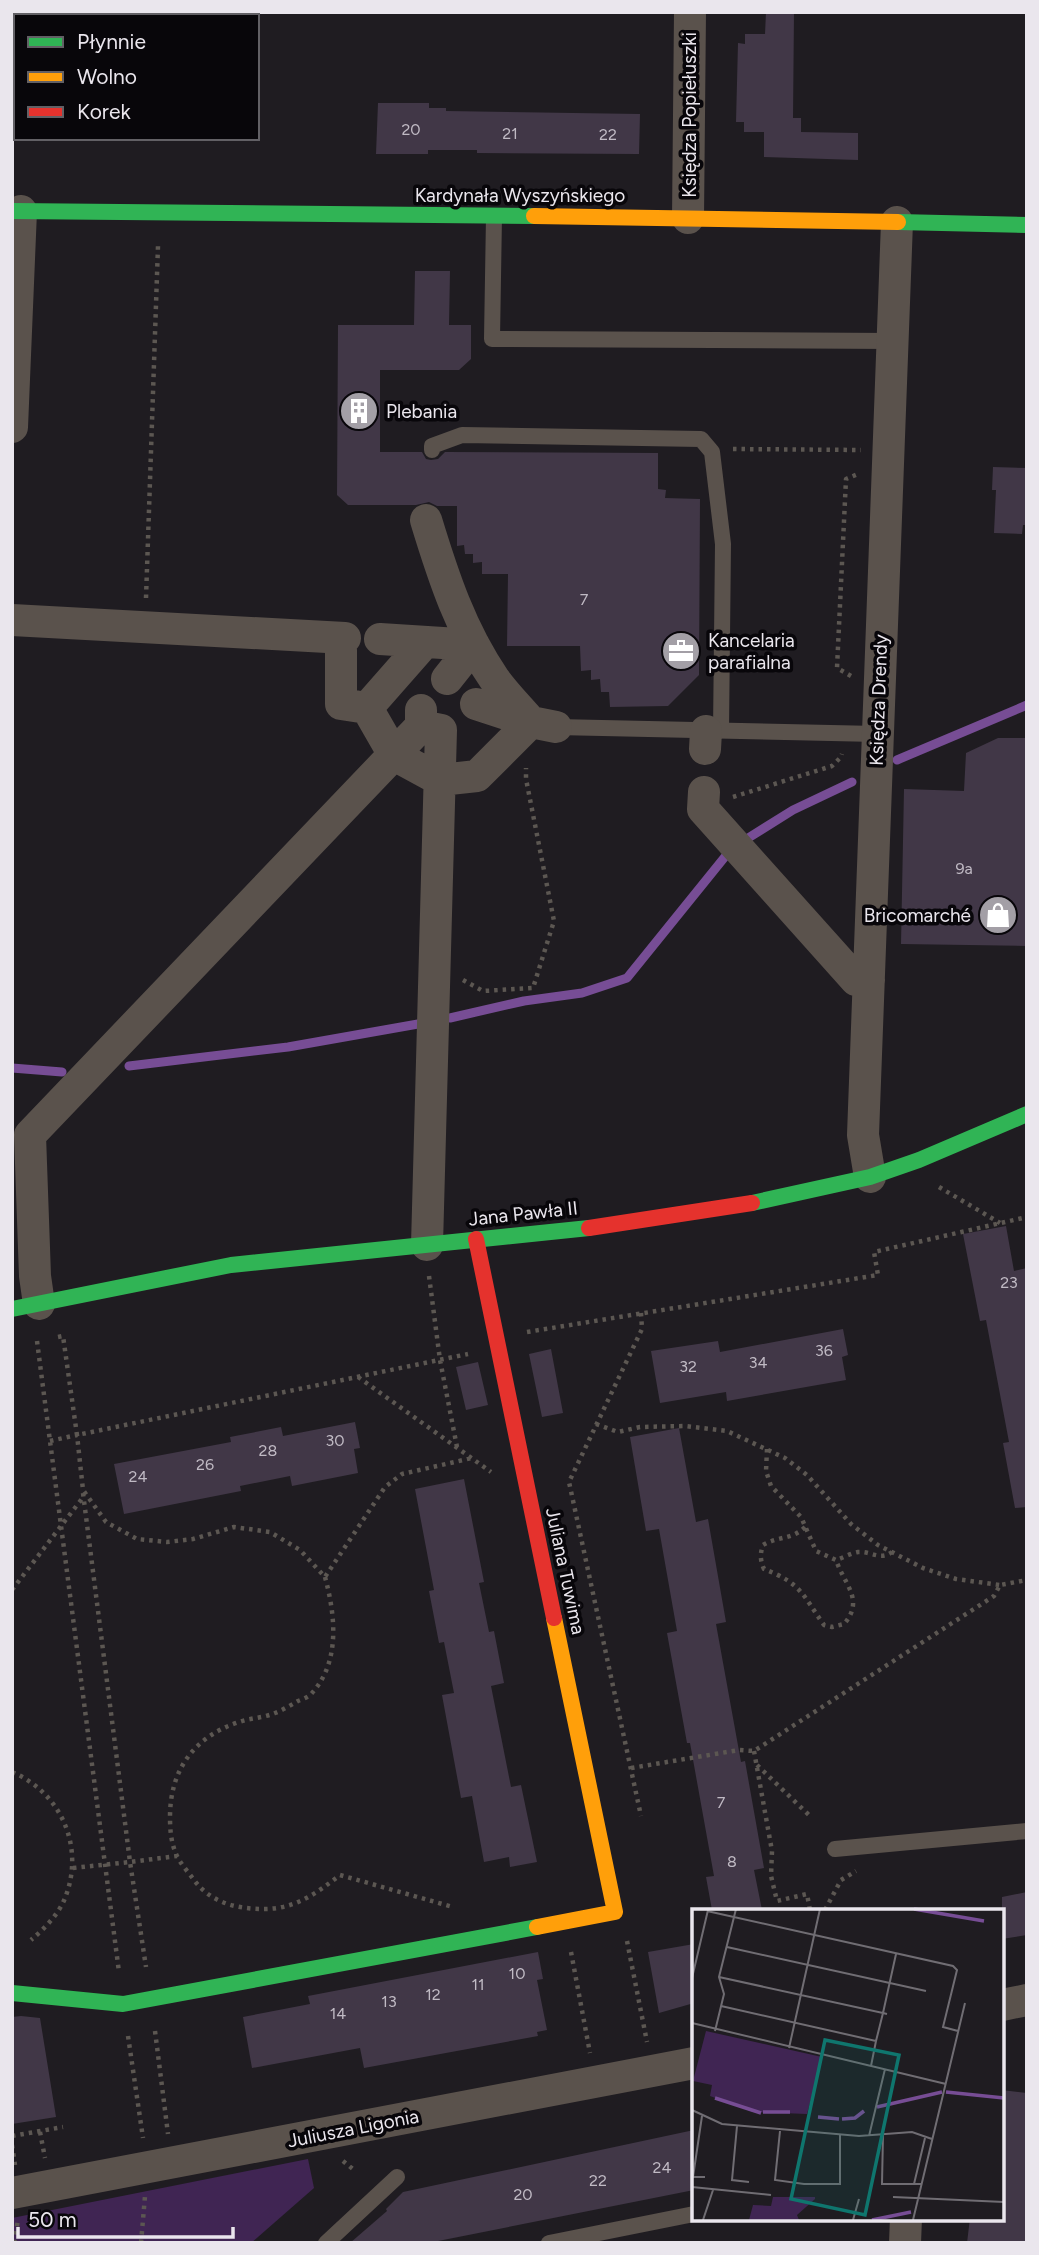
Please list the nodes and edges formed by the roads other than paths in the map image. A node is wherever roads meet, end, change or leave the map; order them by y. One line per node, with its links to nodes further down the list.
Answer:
1 (690, 12): 4 (street, Księdza Popiełuszki)
2 (17, 211): 3 (street, Kardynała Wyszyńskiego); 8 (street)
3 (494, 216): 4 (street, Kardynała Wyszyńskiego); 7 (lane)
4 (688, 218): 5 (street, Kardynała Wyszyńskiego)
5 (897, 222): 6 (street, Kardynała Wyszyńskiego); 7 (street, Księdza Drendy)
6 (1027, 225)
7 (893, 341): 19 (street, Księdza Drendy)
8 (12, 426)
9 (432, 450): 20 (lane)
10 (426, 520): 14 (street)
11 (12, 620): 17 (street)
12 (380, 639): 13 (street)
13 (425, 642): 14 (street); 17 (street)
14 (474, 645): 15 (street); 18 (street)
15 (447, 679)
16 (476, 704): 18 (street)
17 (367, 708): 21 (street)
18 (544, 724): 20 (lane); 22 (street)
19 (877, 734): 20 (lane); 24 (street, Księdza Drendy)
20 (710, 737)
21 (394, 755): 22 (street); 22 (street); 26 (street)
22 (440, 780): 29 (street)
23 (704, 794): 24 (street)
24 (869, 980): 27 (street, Księdza Drendy)
25 (1027, 1114): 27 (street, Jana Pawła II)
26 (21, 1129): 30 (street)
27 (870, 1177): 28 (street, Jana Pawła II)
28 (476, 1239): 29 (street, Jana Pawła II); 33 (street, Juliana Tuwima)
29 (427, 1255): 30 (street, Jana Pawła II)
30 (26, 1306)
31 (1027, 1831): 32 (lane)
32 (835, 1849)
33 (12, 1993)
34 (1027, 2000): 35 (street)
35 (1004, 2005)
36 (692, 2063): 38 (street, Juliusza Ligonia)
37 (397, 2177): 41 (lane)
38 (14, 2183)
39 (692, 2214): 42 (lane)
40 (906, 2220): 43 (street)
41 (326, 2243)
42 (549, 2243)
43 (905, 2243)

